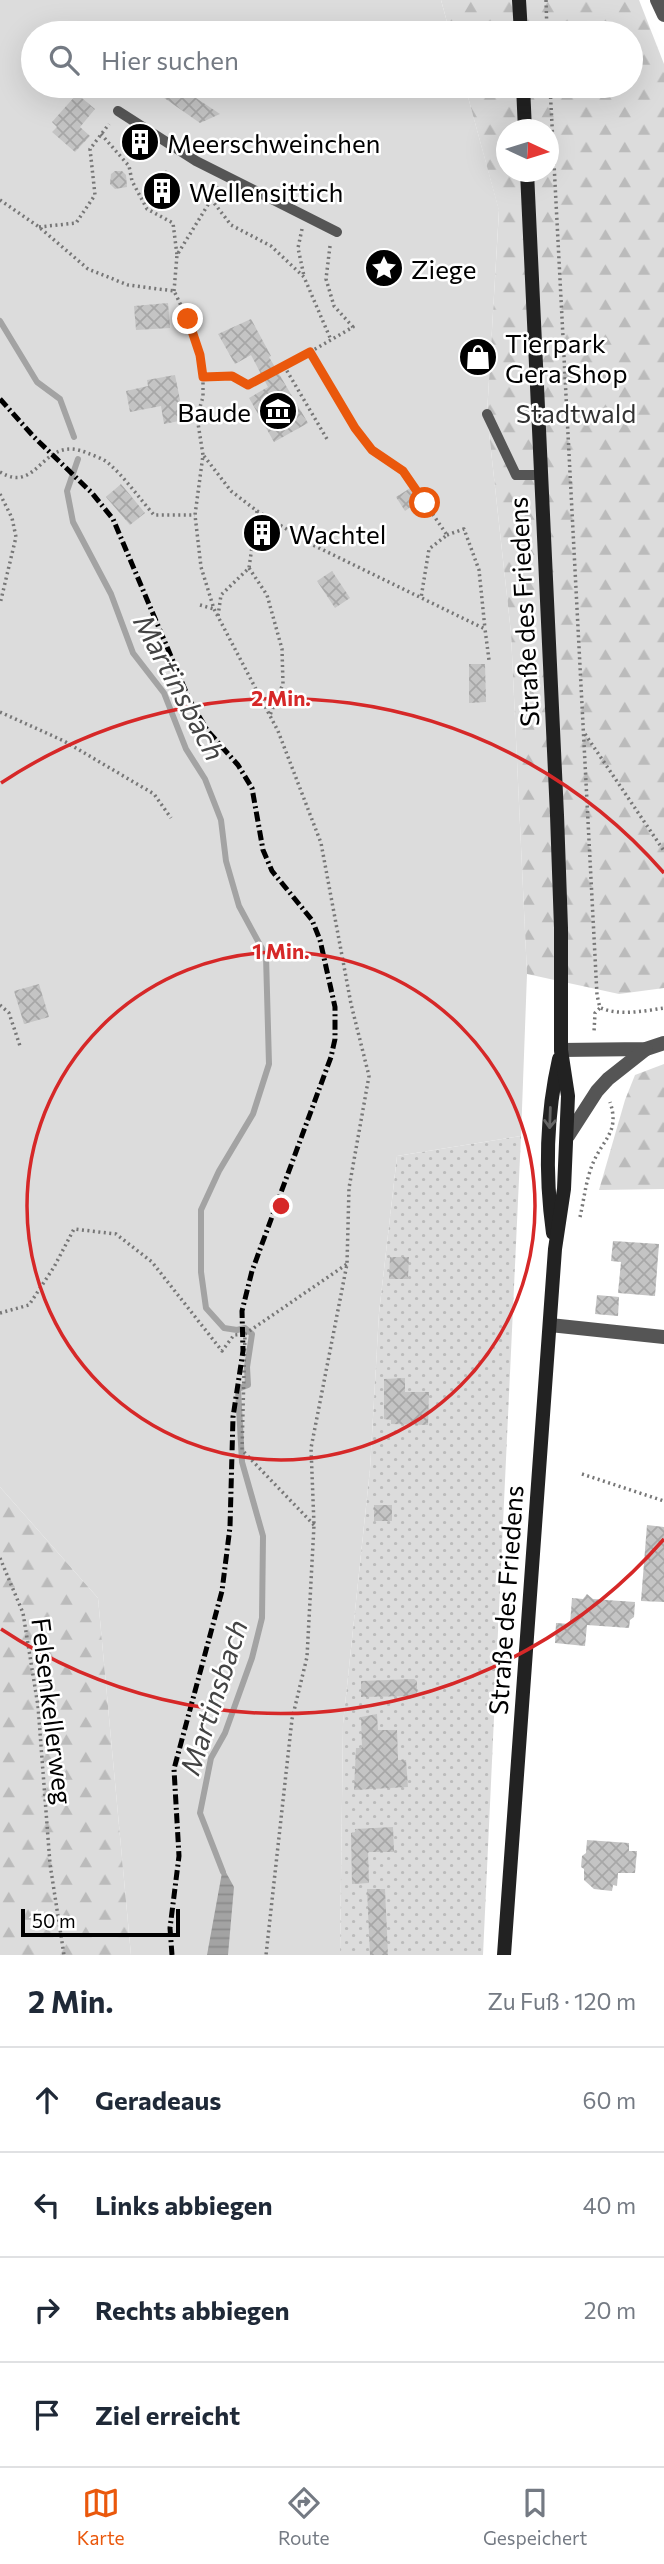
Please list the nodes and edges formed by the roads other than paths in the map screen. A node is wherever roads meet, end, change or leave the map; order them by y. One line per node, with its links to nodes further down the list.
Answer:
1 (519, 0): 4 (main road)
2 (657, 0): 3 (street)
3 (664, 15)
4 (520, 21)
5 (524, 98): 7 (main road)
6 (118, 111): 9 (lane)
7 (524, 119)
8 (527, 182): 11 (main road, Straße des Friedens)
9 (338, 232)
10 (487, 414): 11 (lane)
11 (541, 475): 14 (main road, Straße des Friedens)
12 (664, 1042): 13 (street)
13 (646, 1049): 14 (street); 15 (street)
14 (561, 1051): 15 (main road, Straße des Friedens); 16 (main road, Straße des Friedens, one-way to 16)
15 (568, 1136): 16 (main road, Straße des Friedens)
16 (555, 1249): 17 (main road, Straße des Friedens)
17 (550, 1325): 18 (street); 19 (main road, Straße des Friedens)
18 (664, 1337)
19 (504, 1955)

